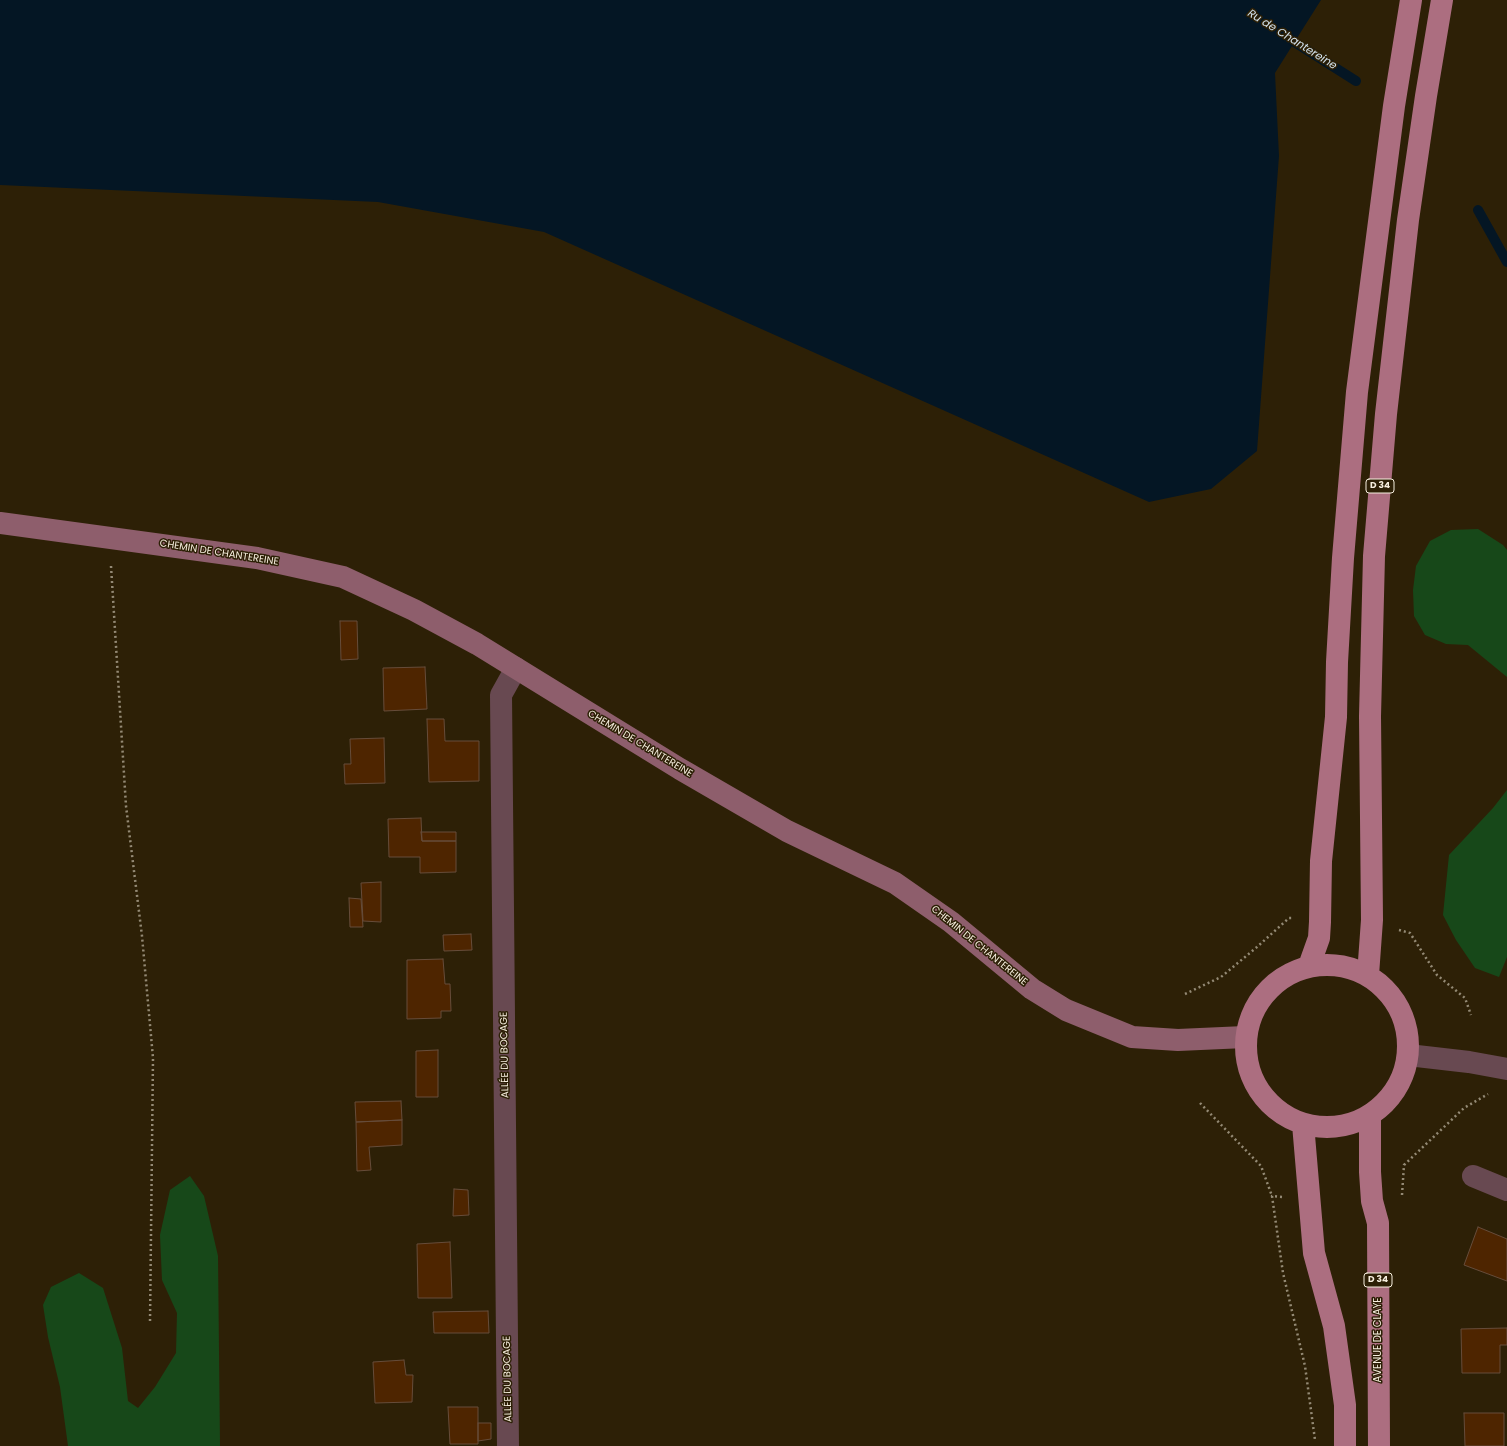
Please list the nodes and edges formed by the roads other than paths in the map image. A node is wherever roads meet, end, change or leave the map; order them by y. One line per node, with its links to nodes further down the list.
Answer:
1 (1411, 0): 5 (main road)
2 (1442, 0): 6 (main road, D 34)
3 (0, 523): 4 (street, CHEMIN DE CHANTEREINE)
4 (516, 668): 7 (street, CHEMIN DE CHANTEREINE); 14 (street, ALLÉE DU BOCAGE)
5 (1309, 966): 6 (main road); 7 (main road)
6 (1368, 975): 8 (main road)
7 (1245, 1037): 11 (main road)
8 (1408, 1055): 9 (street); 10 (main road)
9 (1507, 1069)
10 (1370, 1114): 11 (main road); 16 (main road, AVENUE DE CLAYE / D 34)
11 (1303, 1124): 15 (main road)
12 (1473, 1176): 13 (street)
13 (1507, 1190)
14 (508, 1446)
15 (1345, 1446)
16 (1379, 1446)

